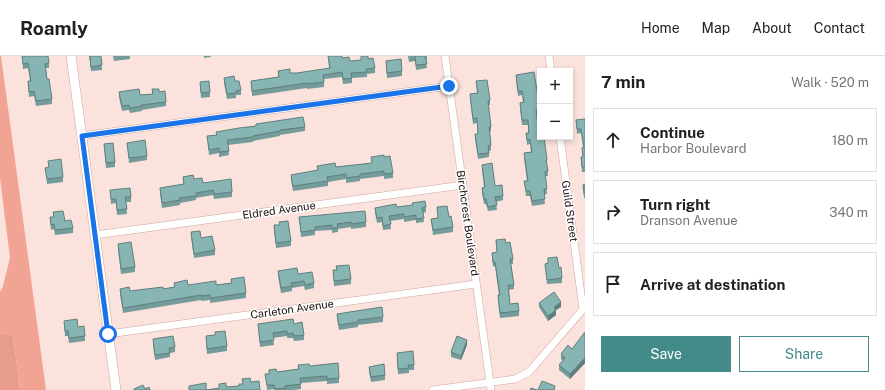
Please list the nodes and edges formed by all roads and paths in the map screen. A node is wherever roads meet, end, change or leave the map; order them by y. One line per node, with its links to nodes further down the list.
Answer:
1 (71, 56): 6 (street)
2 (445, 56): 5 (street, Birchcrest Boulevard)
3 (548, 56): 4 (street)
4 (550, 68)
5 (449, 86): 6 (street); 8 (street, Birchcrest Boulevard)
6 (82, 136): 9 (street)
7 (560, 140): 11 (street, Guild Street)
8 (463, 185): 9 (street, Eldred Avenue); 10 (street, Birchcrest Boulevard)
9 (95, 235): 12 (street)
10 (476, 284): 12 (street, Carleton Avenue); 13 (street, Birchcrest Boulevard)
11 (584, 308): 13 (street)
12 (108, 334): 14 (street)
13 (490, 386): 15 (street)
14 (116, 390)
15 (433, 390)

